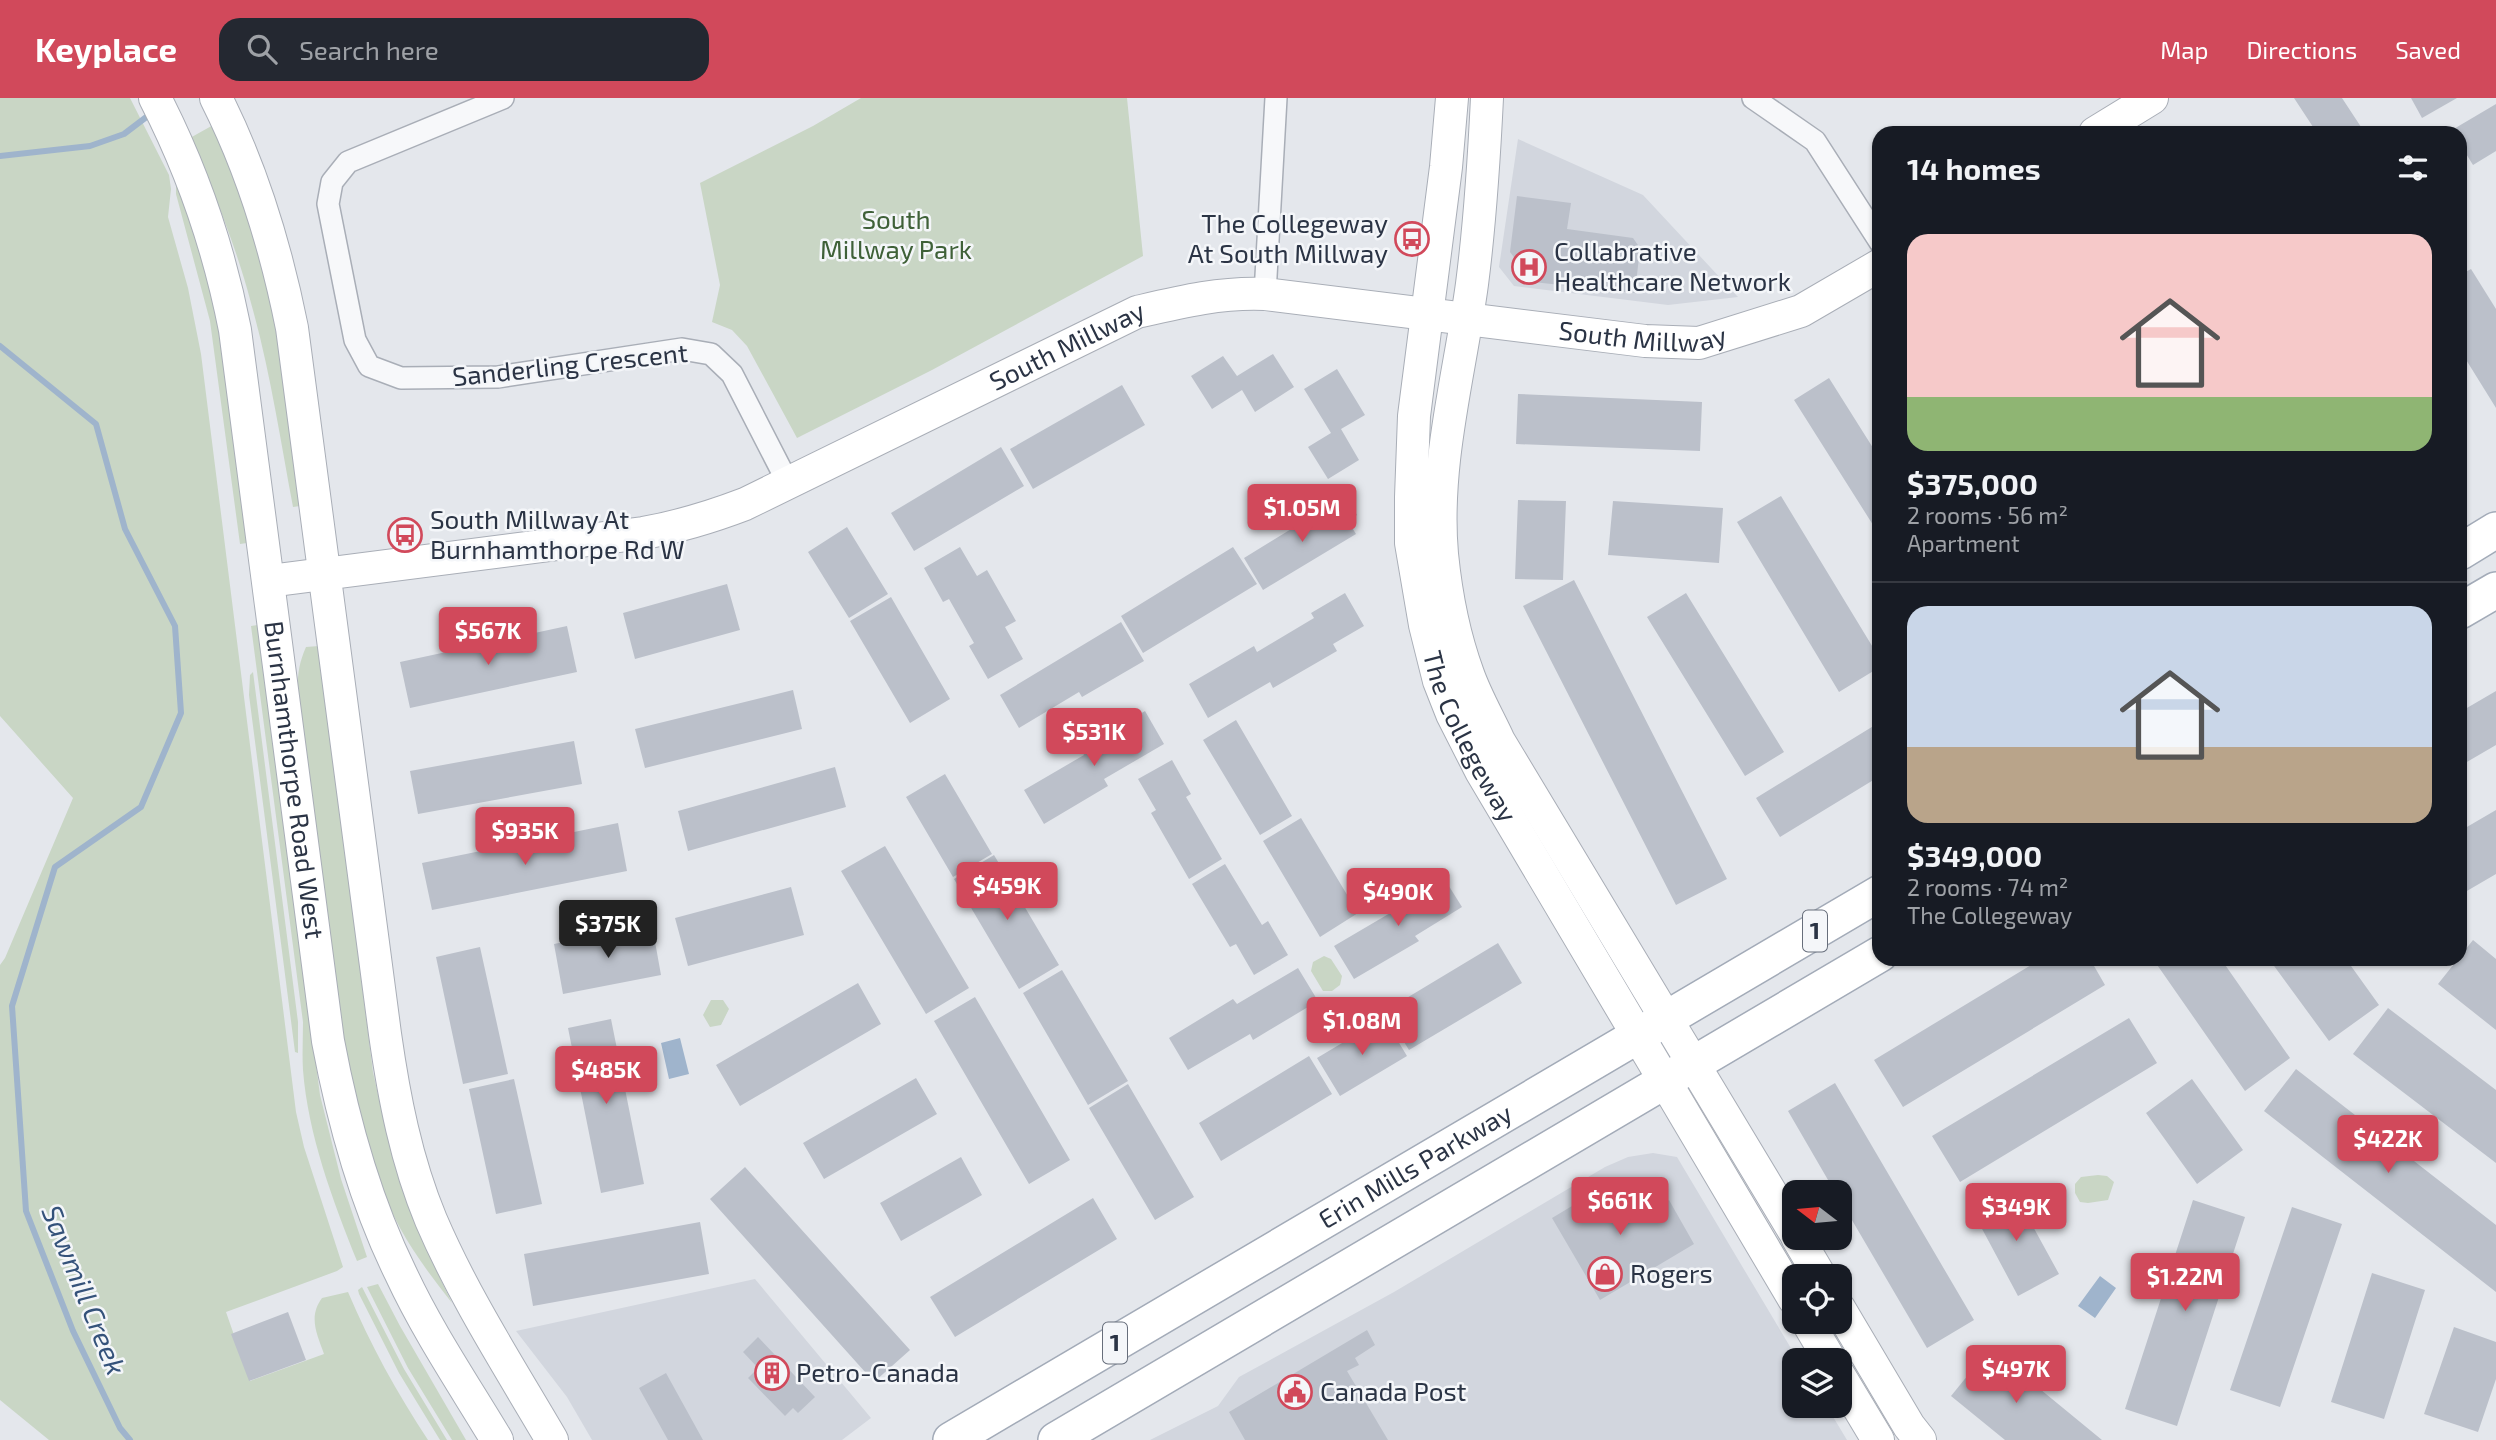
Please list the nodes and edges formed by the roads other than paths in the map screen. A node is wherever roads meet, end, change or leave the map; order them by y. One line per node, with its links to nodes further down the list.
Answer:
1 (155, 98): 19 (street, Burnhamthorpe Road West)
2 (216, 98): 18 (street)
3 (503, 98): 15 (street, Sanderling Crescent)
4 (1276, 98): 12 (street)
5 (1452, 98): 13 (street, The Collegeway)
6 (1487, 98): 14 (street, The Collegeway)
7 (1753, 98): 10 (street)
8 (2137, 102): 9 (street)
9 (2104, 126)
10 (1872, 230)
11 (1872, 270): 14 (street, South Millway)
12 (1265, 294): 13 (street, South Millway); 15 (street, South Millway)
13 (1427, 313): 14 (street, South Millway); 24 (street, The Collegeway)
14 (1466, 318): 24 (street, The Collegeway)
15 (788, 483): 18 (street, South Millway)
16 (2496, 530): 17 (main road)
17 (2467, 548)
18 (325, 573): 19 (street, South Millway); 31 (street)
19 (268, 581): 30 (street, Burnhamthorpe Road West)
20 (2496, 590): 21 (main road)
21 (2467, 607)
22 (1872, 898): 24 (main road, Erin Mills Parkway / 1)
23 (1872, 959): 25 (main road, Erin Mills Parkway / 1)
24 (1652, 1028): 25 (street, The Collegeway); 32 (main road, Erin Mills Parkway / 1)
25 (1679, 1073): 26 (street, The Collegeway); 27 (street, The Collegeway); 33 (main road, Erin Mills Parkway / 1)
26 (1782, 1215)
27 (1782, 1275)
28 (1852, 1330): 35 (street)
29 (1852, 1397): 34 (street)
30 (497, 1440)
31 (552, 1440)
32 (951, 1440)
33 (1056, 1440)
34 (1878, 1440)
35 (1920, 1440)

